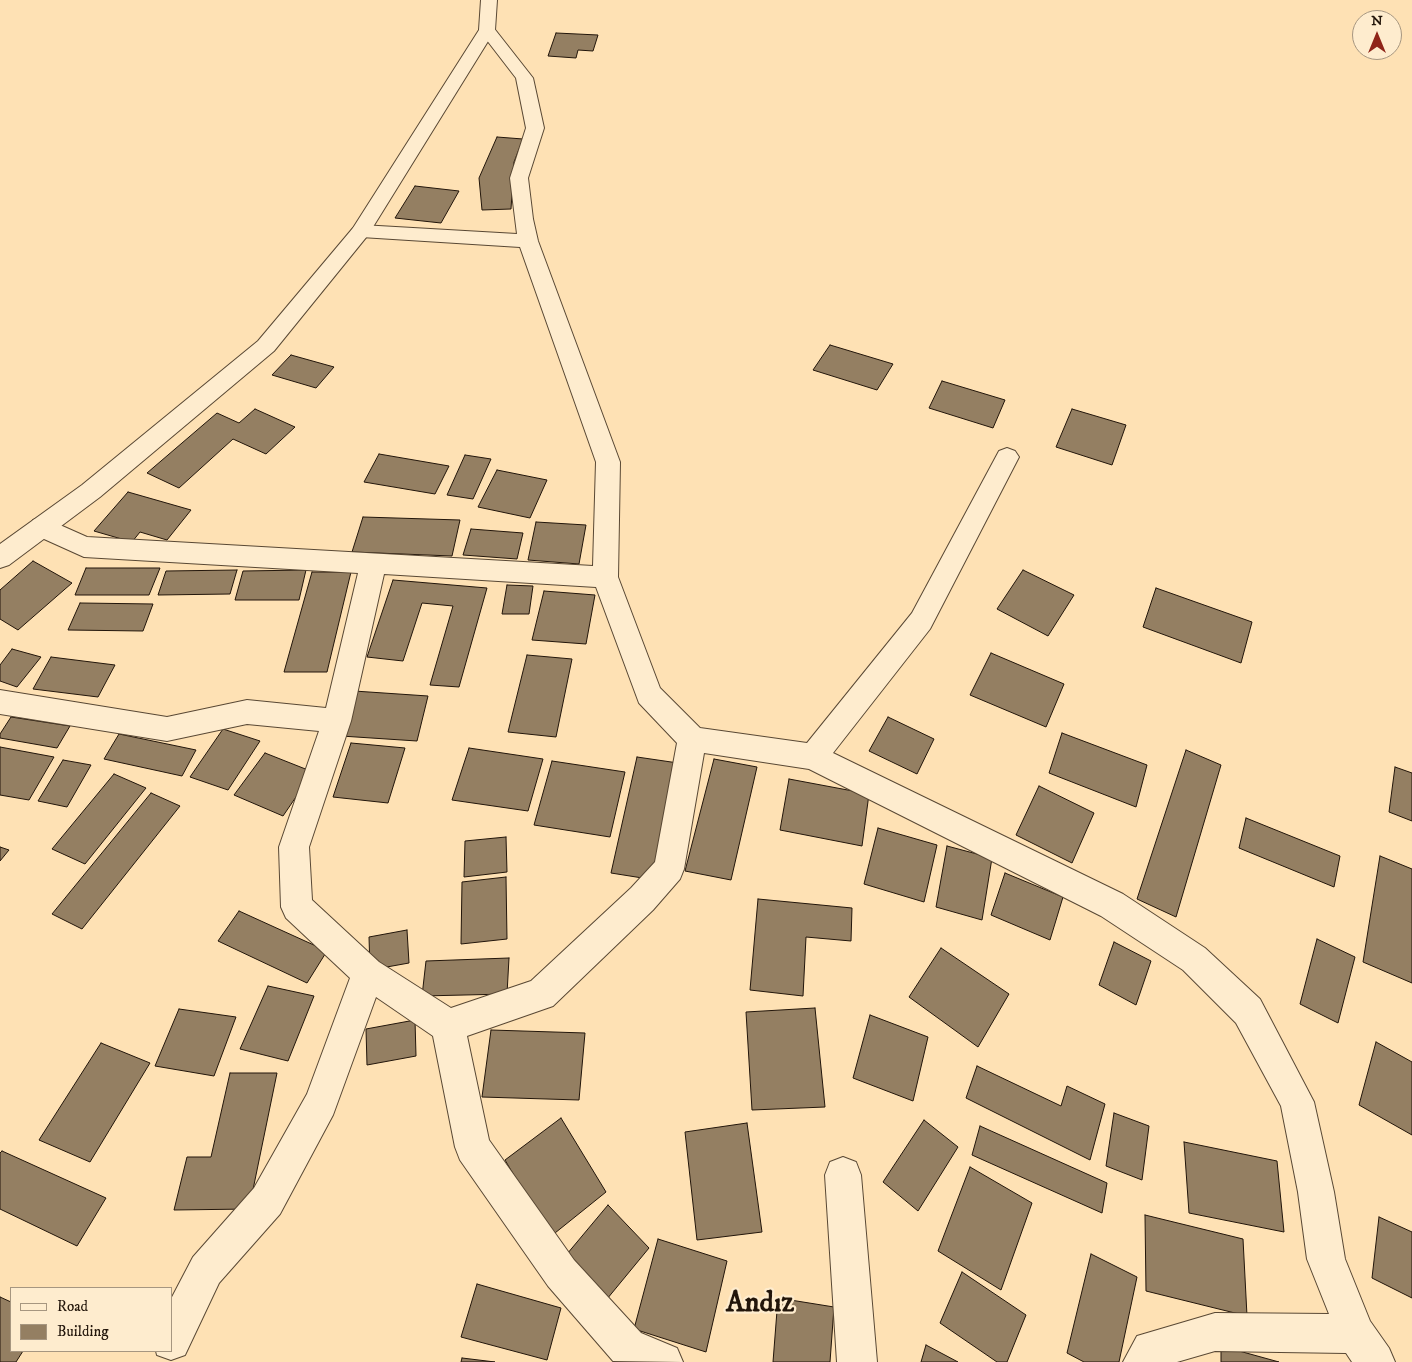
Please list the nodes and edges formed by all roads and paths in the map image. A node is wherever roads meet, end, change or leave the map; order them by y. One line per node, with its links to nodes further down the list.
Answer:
1 (489, 0): 2 (street)
2 (486, 30): 3 (street); 4 (street)
3 (361, 231): 4 (street); 6 (street)
4 (528, 241): 9 (street)
5 (1007, 457): 13 (street)
6 (42, 527): 7 (street); 8 (street)
7 (0, 558)
8 (373, 564): 9 (street); 11 (street)
9 (605, 577): 12 (street)
10 (0, 702): 11 (street)
11 (337, 721): 14 (street)
12 (692, 739): 13 (street); 15 (street)
13 (813, 757): 18 (street)
14 (368, 973): 15 (street); 17 (street)
15 (448, 1026): 19 (street)
16 (843, 1175): 20 (street)
17 (172, 1339)
18 (1366, 1348): 21 (street)
19 (663, 1362)
20 (857, 1362)
21 (1143, 1362)

